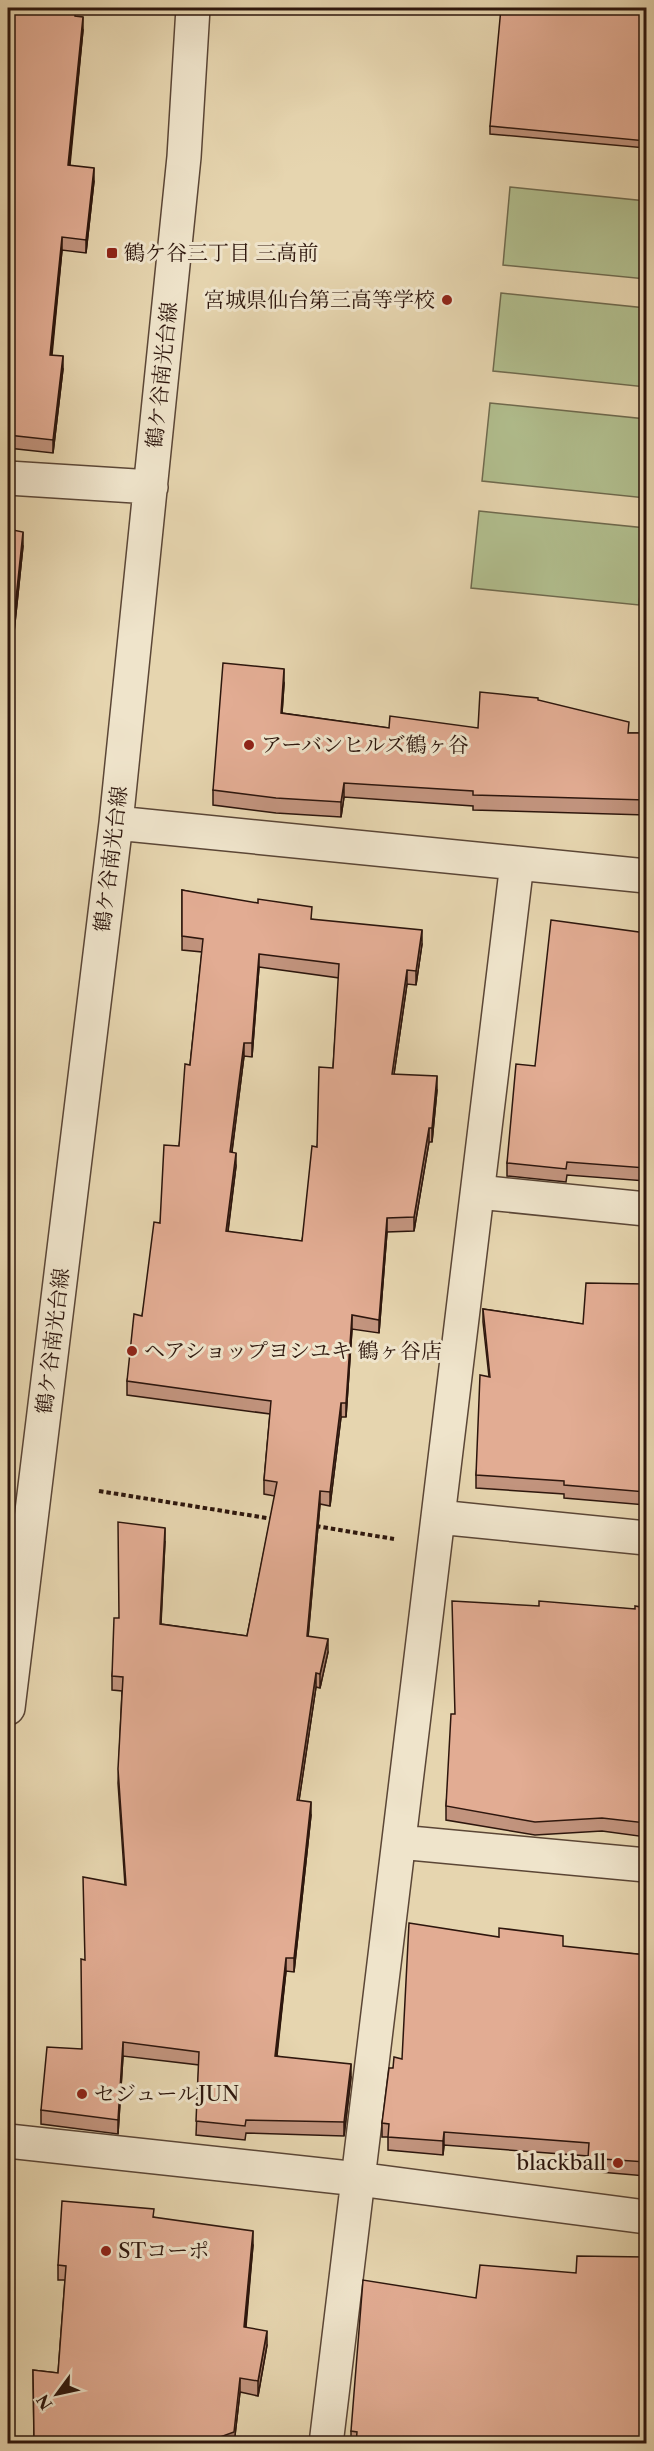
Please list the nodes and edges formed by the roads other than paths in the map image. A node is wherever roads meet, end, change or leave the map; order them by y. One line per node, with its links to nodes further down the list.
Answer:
1 (193, 8): 3 (street, 鶴ケ谷南光台線)
2 (8, 478): 3 (street)
3 (151, 487): 4 (street, 鶴ケ谷南光台線)
4 (116, 823): 5 (street); 11 (street, 鶴ケ谷南光台線)
5 (517, 863): 6 (street); 7 (street)
6 (646, 876)
7 (478, 1192): 8 (street); 9 (street)
8 (646, 1209)
9 (437, 1531): 10 (street); 12 (street)
10 (646, 1538)
11 (8, 1708)
12 (399, 1842): 13 (street); 15 (street)
13 (646, 1865)
14 (8, 2141): 15 (street)
15 (358, 2180): 16 (street); 17 (street)
16 (646, 2217)
17 (326, 2444)

